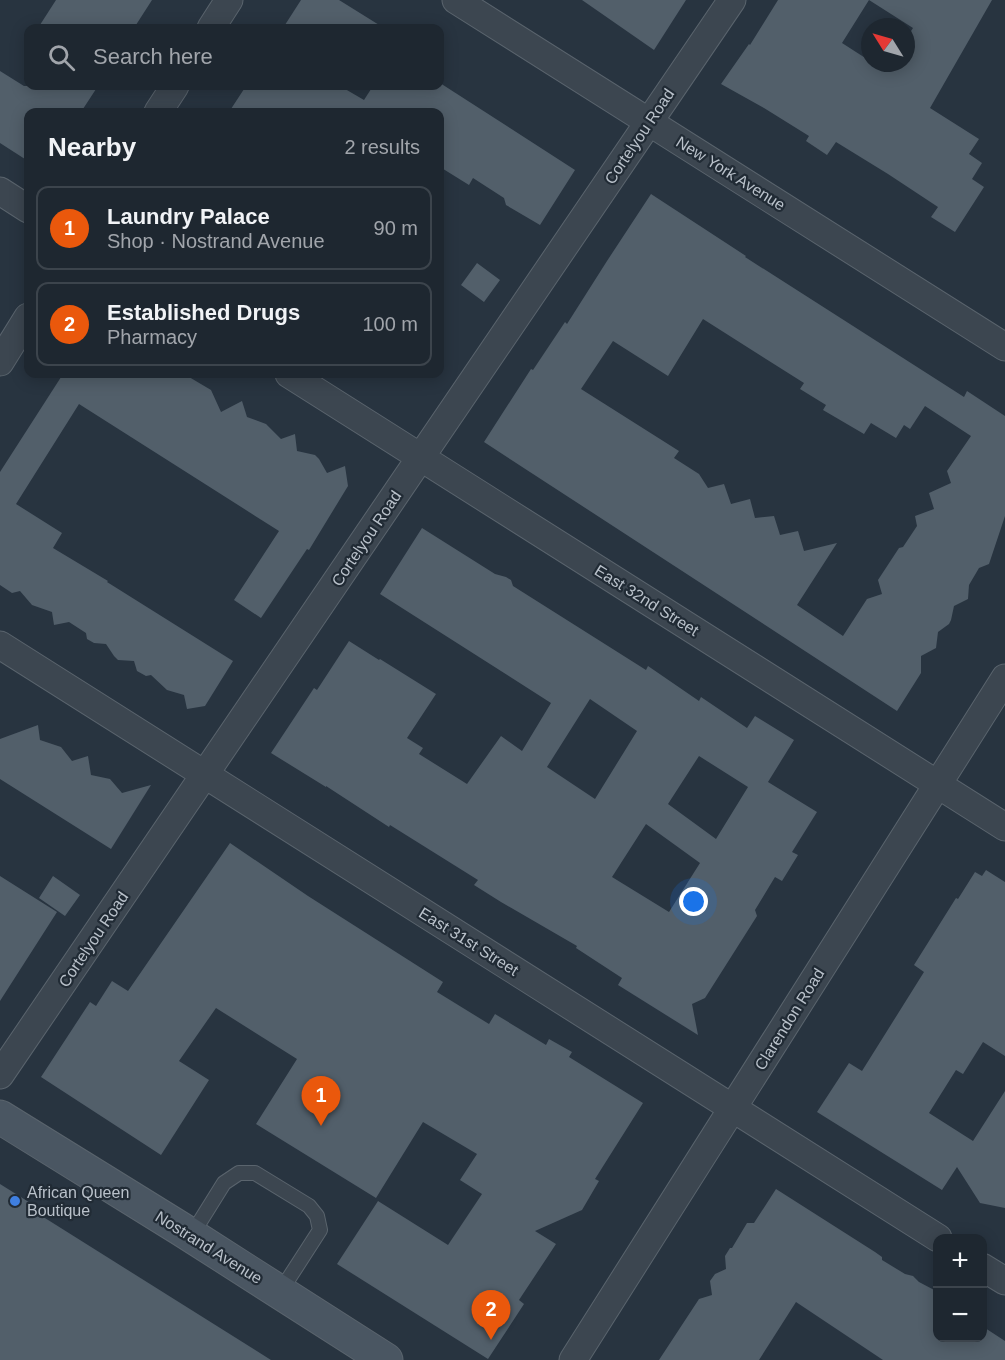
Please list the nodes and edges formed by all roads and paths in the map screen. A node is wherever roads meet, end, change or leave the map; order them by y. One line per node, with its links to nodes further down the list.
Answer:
1 (229, 0): 4 (street)
2 (456, 0): 7 (street, New York Avenue)
3 (732, 0): 7 (street, Cortelyou Road)
4 (214, 24)
5 (172, 90): 6 (street)
6 (161, 108)
7 (649, 122): 11 (street, New York Avenue); 14 (street, Cortelyou Road)
8 (0, 191): 9 (street)
9 (24, 206)
10 (24, 323): 12 (street)
11 (1005, 347)
12 (0, 362)
13 (295, 378): 14 (street, East 32nd Street)
14 (421, 457): 17 (street, Cortelyou Road); 18 (street, East 32nd Street)
15 (0, 645): 17 (street, East 31st Street)
16 (1005, 678): 18 (street, Clarendon Road)
17 (206, 774): 20 (street, Cortelyou Road); 21 (street, East 31st Street)
18 (938, 784): 19 (street, East 32nd Street); 21 (street, Clarendon Road)
19 (1005, 827)
20 (0, 1075)
21 (732, 1108): 24 (street, East 31st Street); 29 (street, Clarendon Road)
22 (0, 1117): 23 (main road, Nostrand Avenue)
23 (190, 1236): 27 (main road, Nostrand Avenue); 27 (lane)
24 (933, 1236)
25 (987, 1270): 26 (street)
26 (1005, 1281)
27 (280, 1292): 28 (main road, Nostrand Avenue)
28 (386, 1360)
29 (573, 1360)

